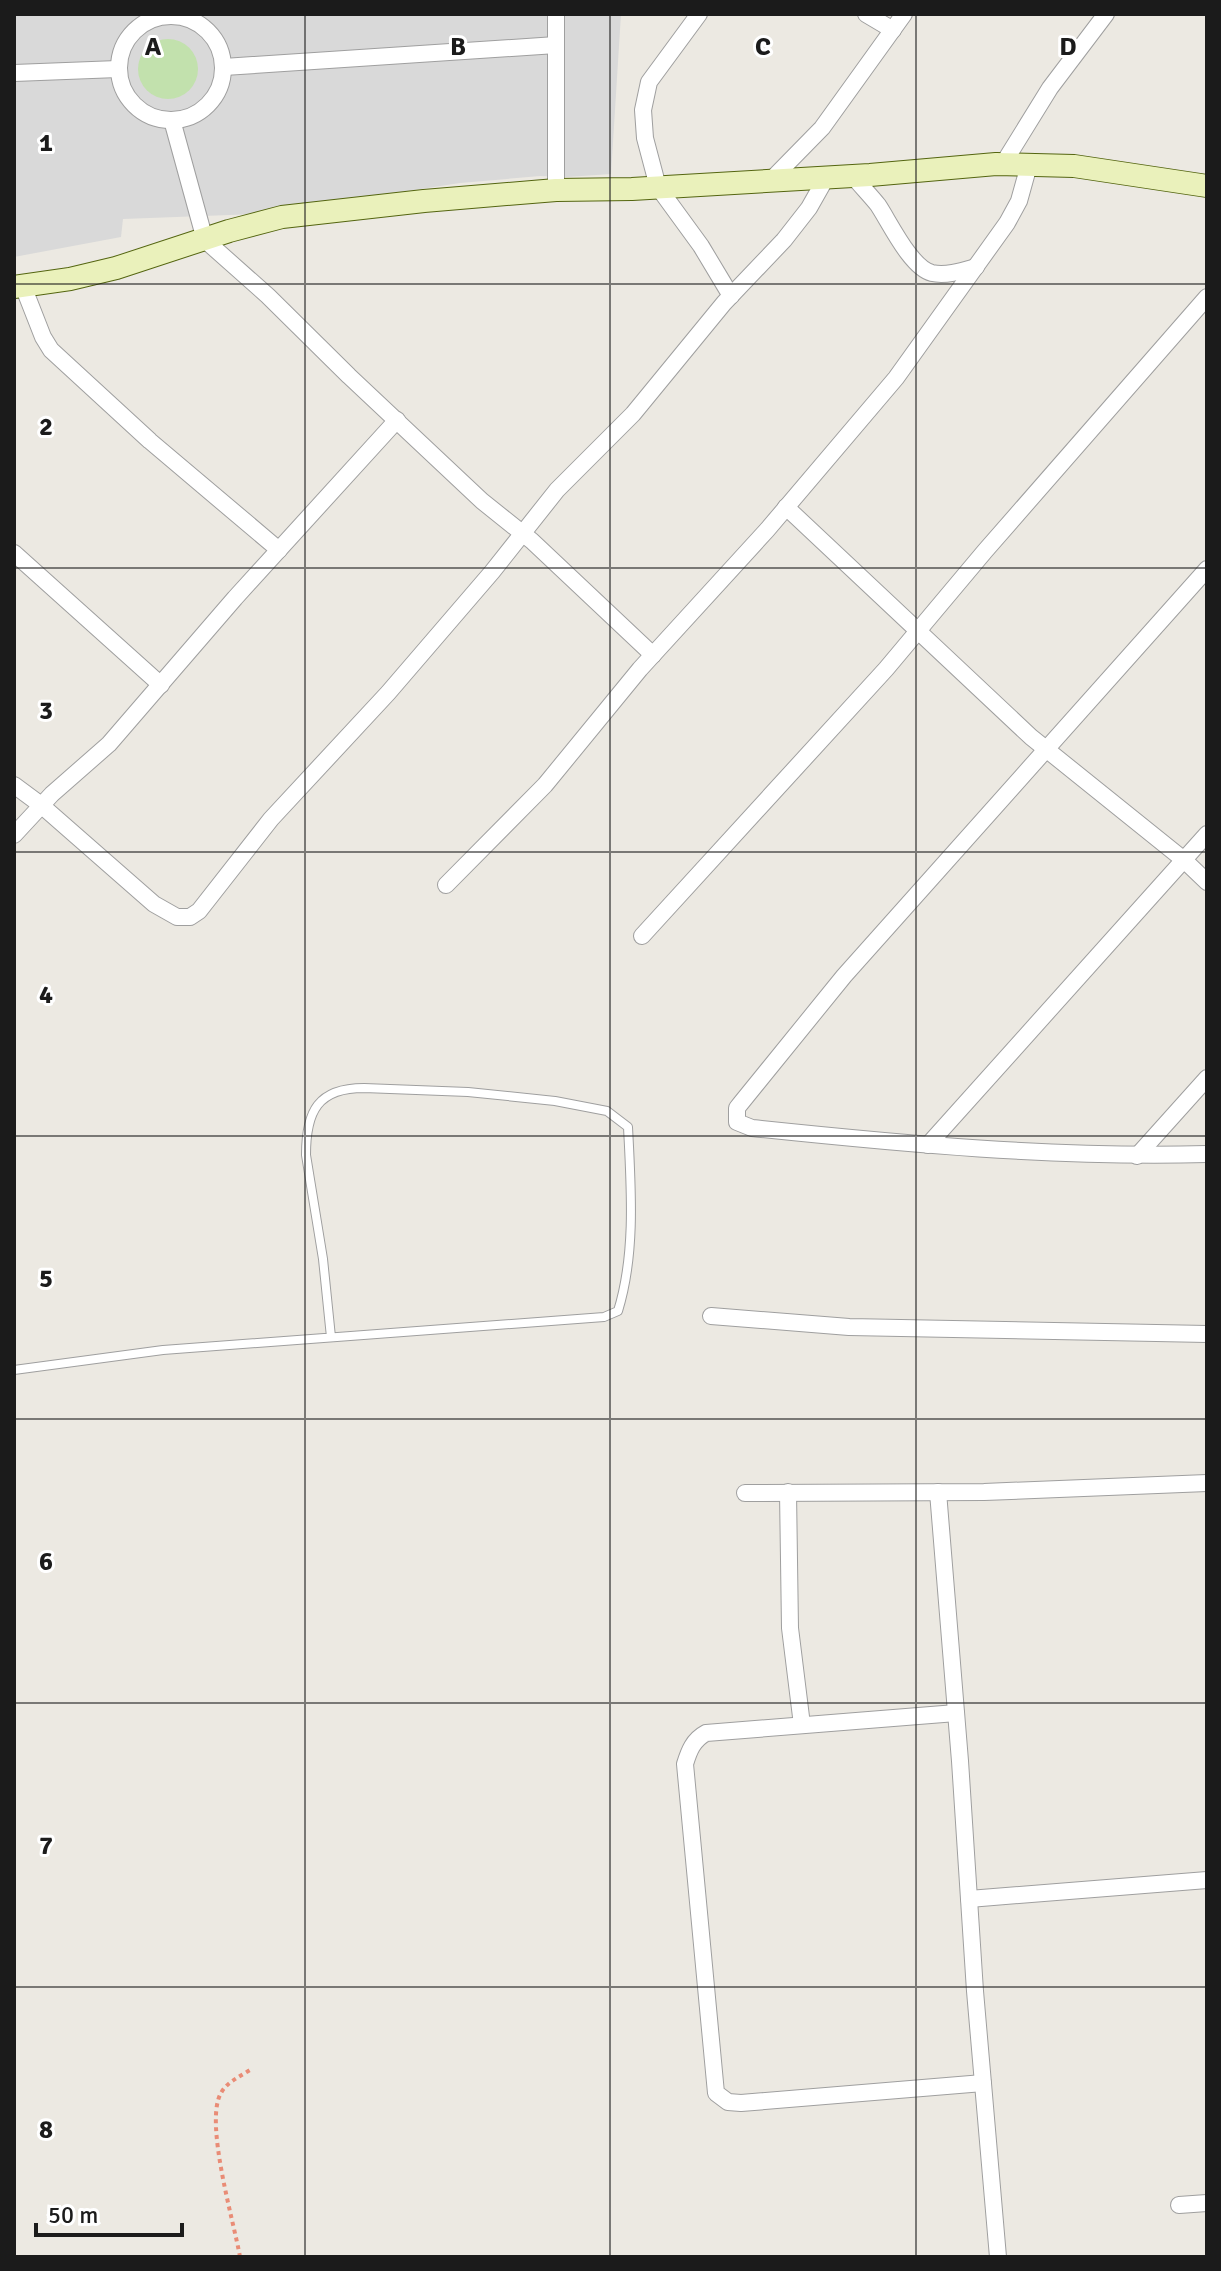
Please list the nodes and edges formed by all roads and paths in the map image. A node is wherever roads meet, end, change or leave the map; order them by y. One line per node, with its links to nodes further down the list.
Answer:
1 (556, 14): 8 (street)
2 (699, 14): 19 (street)
3 (866, 14): 7 (street)
4 (904, 14): 7 (street)
5 (1106, 14): 13 (street)
6 (197, 18): 9 (street); 10 (street)
7 (893, 30): 17 (street)
8 (556, 45): 9 (street); 20 (street)
9 (224, 67): 12 (street)
10 (118, 69): 11 (street); 12 (street)
11 (14, 73)
12 (172, 120): 21 (street)
13 (1003, 164): 14 (street); 15 (street)
14 (1029, 165): 18 (street); 22 (street)
15 (853, 176): 16 (street); 22 (street)
16 (826, 178): 17 (street); 24 (street)
17 (770, 181): 19 (street)
18 (1207, 186)
19 (658, 187): 20 (street); 24 (street)
20 (556, 190): 21 (street)
21 (205, 240): 23 (street); 26 (street)
22 (976, 267): 27 (street)
23 (18, 287): 29 (street)
24 (731, 296): 28 (street)
25 (1207, 297): 32 (street)
26 (397, 420): 28 (street); 29 (street)
27 (786, 507): 32 (street); 33 (street)
28 (521, 533): 33 (street); 37 (street)
29 (279, 550): 34 (street)
30 (14, 553): 34 (street)
31 (1207, 569): 35 (street)
32 (918, 631): 35 (street); 43 (street)
33 (653, 655): 42 (street)
34 (161, 685): 37 (street)
35 (1046, 748): 40 (street); 45 (street)
36 (14, 785): 37 (street)
37 (41, 805): 39 (street)
38 (1207, 834): 40 (street)
39 (14, 835)
40 (1184, 860): 41 (street); 45 (street)
41 (1207, 882)
42 (446, 885)
43 (642, 936)
44 (1207, 1078): 47 (street)
45 (928, 1145): 47 (street)
46 (1207, 1154): 47 (street)
47 (1137, 1156)
48 (711, 1316): 49 (street)
49 (1207, 1334)
50 (331, 1337): 50 (lane); 51 (lane)
51 (14, 1370)
52 (1207, 1483): 54 (street)
53 (788, 1492): 54 (street); 55 (street); 57 (street)
54 (938, 1492): 56 (street)
55 (745, 1493)
56 (956, 1713): 57 (street); 59 (street)
57 (802, 1725): 61 (street)
58 (1207, 1880): 59 (street)
59 (969, 1899): 61 (street)
60 (250, 2070): 64 (path)
61 (983, 2083): 65 (street)
62 (1207, 2203): 63 (street)
63 (1179, 2205)
64 (240, 2257)
65 (998, 2257)

